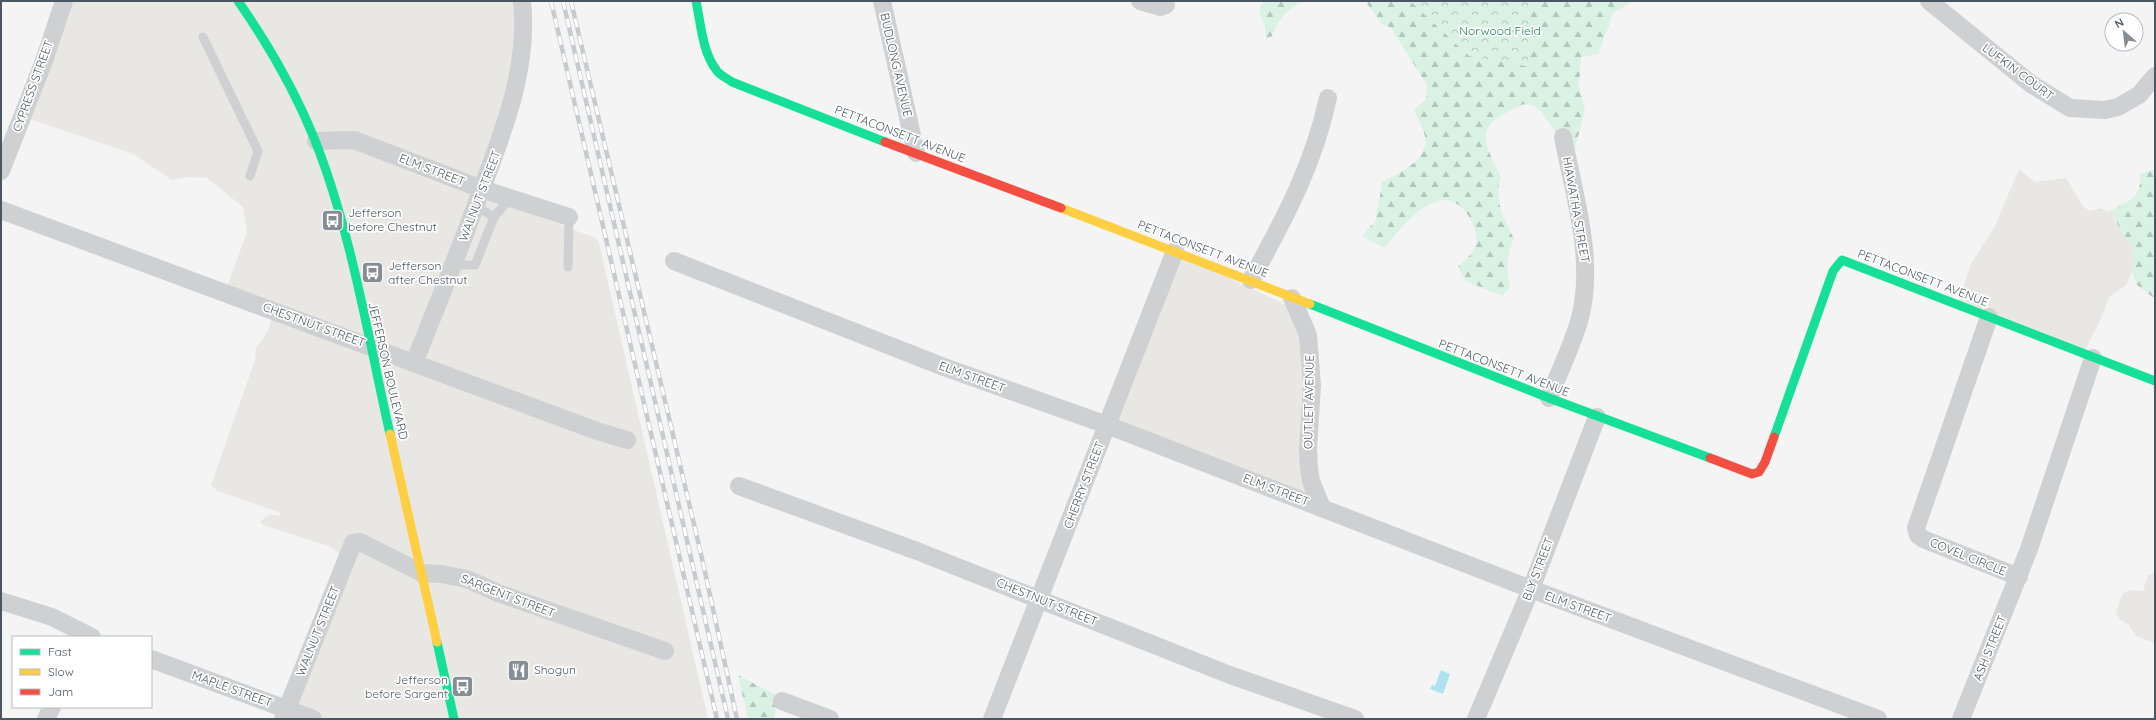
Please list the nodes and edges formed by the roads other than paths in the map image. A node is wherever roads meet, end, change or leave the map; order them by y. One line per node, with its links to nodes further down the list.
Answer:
1 (64, 1): 15 (street, CYPRESS STREET)
2 (238, 1): 13 (street, JEFFERSON BOULEVARD)
3 (522, 1): 17 (street, WALNUT STREET)
4 (696, 1): 14 (street, PETTACONSETT AVENUE)
5 (882, 1): 14 (street, BUDLONG AVENUE)
6 (1140, 1): 8 (street)
7 (1929, 1): 10 (street, LUFKIN COURT)
8 (1166, 5)
9 (203, 37): 16 (lane)
10 (2155, 76)
11 (1328, 98): 26 (street)
12 (1563, 136): 33 (street, HIAWATHA STREET)
13 (316, 141): 17 (street, ELM STREET); 29 (street, JEFFERSON BOULEVARD)
14 (916, 153): 22 (street, PETTACONSETT AVENUE)
15 (1, 171)
16 (250, 176)
17 (479, 197): 18 (street, ELM STREET); 20 (lane); 24 (street, WALNUT STREET)
18 (510, 198): 20 (lane); 21 (street, ELM STREET)
19 (1, 210): 29 (street, CHESTNUT STREET)
20 (494, 217): 24 (lane)
21 (568, 217): 25 (lane)
22 (1175, 251): 26 (street, PETTACONSETT AVENUE); 35 (street, CHERRY STREET)
23 (674, 261): 35 (street, ELM STREET)
24 (454, 266): 31 (street, WALNUT STREET)
25 (568, 267)
26 (1251, 280): 27 (street, PETTACONSETT AVENUE)
27 (1292, 298): 33 (street, PETTACONSETT AVENUE); 38 (street, OUTLET AVENUE)
28 (1989, 317): 30 (street, PETTACONSETT AVENUE); 34 (street, PETTACONSETT AVENUE); 41 (street, COVEL CIRCLE)
29 (371, 346): 31 (street, CHESTNUT STREET); 40 (street, JEFFERSON BOULEVARD)
30 (2093, 358): 32 (street, PETTACONSETT AVENUE); 41 (street, COVEL CIRCLE)
31 (414, 363): 36 (street, CHESTNUT STREET)
32 (2155, 381)
33 (1549, 398): 34 (street, PETTACONSETT AVENUE)
34 (1597, 416): 42 (street, BLY STREET)
35 (1107, 425): 38 (street, ELM STREET); 43 (street, CHERRY STREET)
36 (627, 440)
37 (738, 486): 43 (street, CHESTNUT STREET)
38 (1322, 508): 42 (street, ELM STREET)
39 (353, 544): 40 (street, SARGENT STREET); 50 (street, WALNUT STREET)
40 (422, 573): 46 (street, SARGENT STREET); 53 (street, JEFFERSON BOULEVARD)
41 (2019, 577): 59 (street, ASH STREET)
42 (1531, 589): 57 (street, BLY STREET); 58 (street, ELM STREET)
43 (1039, 599): 55 (street, CHERRY STREET); 56 (street, CHESTNUT STREET)
44 (1, 601): 45 (street)
45 (89, 636)
46 (665, 651)
47 (152, 659): 50 (street, MAPLE STREET)
48 (782, 701): 54 (street)
49 (52, 708): 51 (street)
50 (285, 714): 52 (street, MAPLE STREET)
51 (46, 719)
52 (313, 719)
53 (454, 719)
54 (830, 719)
55 (992, 719)
56 (1355, 719)
57 (1476, 719)
58 (1878, 719)
59 (1961, 719)

